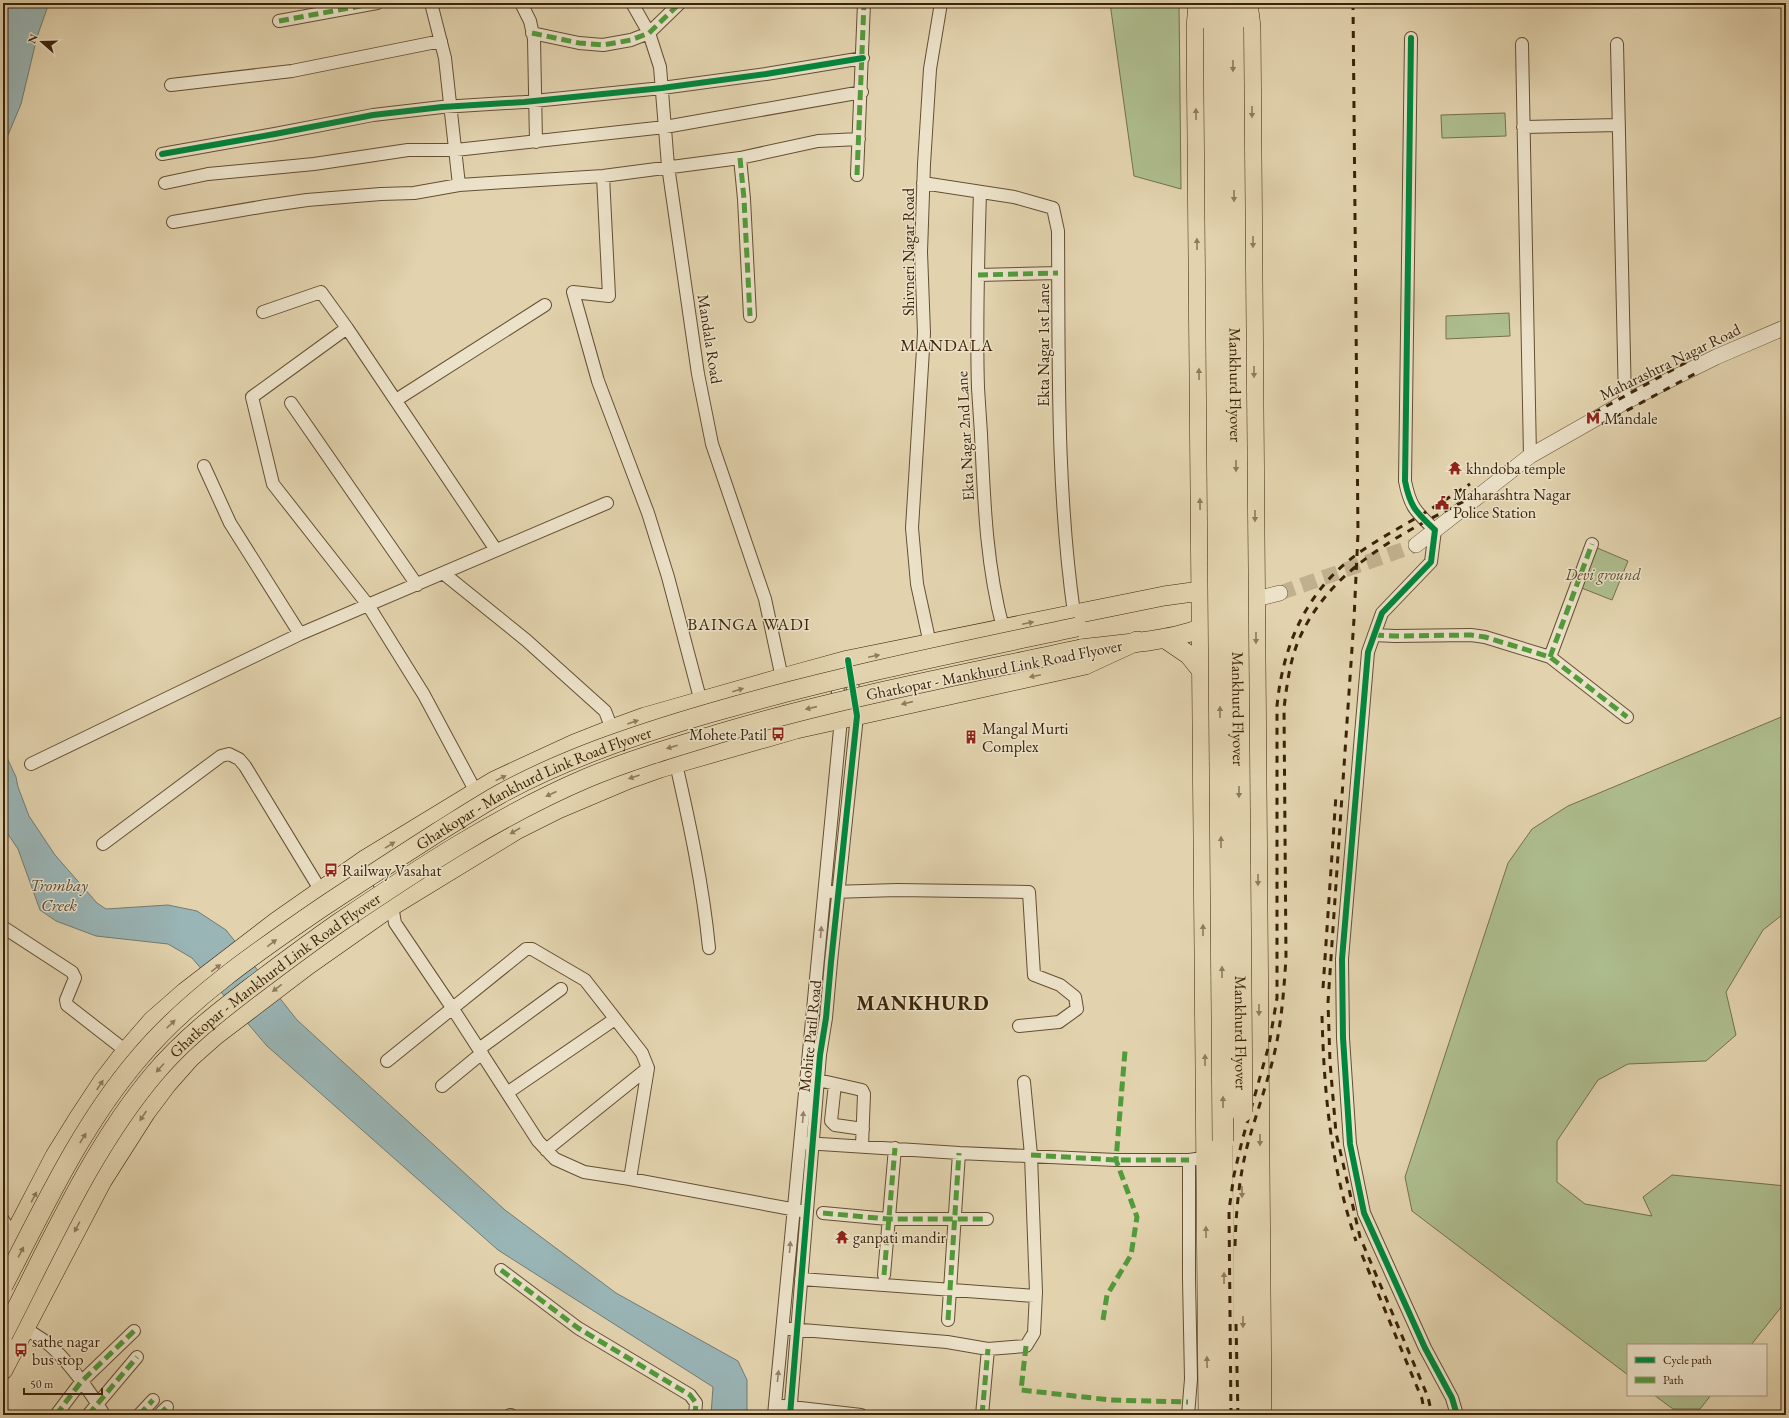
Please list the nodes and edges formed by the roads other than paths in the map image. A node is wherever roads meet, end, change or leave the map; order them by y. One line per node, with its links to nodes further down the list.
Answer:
1 (377, 3): 12 (street)
2 (431, 3): 17 (street)
3 (520, 3): 14 (street)
4 (632, 3): 15 (street, Mandala Road)
5 (680, 3): 15 (street)
6 (864, 3): 20 (street)
7 (941, 3): 38 (street, Shivneri Nagar Road)
8 (1198, 3): 61 (highway, one-way to 8)
9 (1213, 3): 13 (highway, Mankhurd Flyover)
10 (1233, 3): 13 (highway, Mankhurd Flyover)
11 (1248, 3): 63 (highway, one-way to 63)
12 (279, 21)
13 (1224, 28): 108 (highway, Mankhurd Flyover, one-way to 108, bridge); 110 (highway, Mankhurd Flyover, one-way to 13, bridge)
14 (532, 33): 15 (street); 24 (street)
15 (649, 33): 22 (street, Mandala Road)
16 (1411, 38): 55 (street)
17 (441, 41): 21 (street); 25 (street)
18 (1522, 44): 28 (street)
19 (1617, 44): 26 (street)
20 (863, 58): 22 (street); 23 (street)
21 (171, 85)
22 (662, 88): 24 (street); 27 (street, Mandala Road)
23 (862, 92): 27 (street); 29 (street)
24 (536, 101): 25 (street); 30 (street)
25 (452, 106): 31 (street); 32 (street)
26 (1619, 125): 28 (street); 50 (street)
27 (665, 127): 30 (street); 34 (street, Mandala Road)
28 (1523, 127): 52 (street)
29 (859, 138): 33 (street); 35 (street)
30 (536, 142): 31 (street)
31 (456, 150): 37 (street); 39 (street)
32 (162, 154)
33 (740, 158): 34 (street); 46 (street)
34 (668, 166): 36 (street); 76 (street, Mandala Road)
35 (857, 175)
36 (603, 176): 39 (street); 77 (street)
37 (165, 183)
38 (923, 183): 40 (street, Ekta Nagar 1st Lane); 72 (street, Shivneri Nagar Road)
39 (459, 185): 41 (street)
40 (980, 192): 42 (street, Ekta Nagar 1st Lane); 43 (street, Ekta Nagar 2nd Lane)
41 (173, 222)
42 (1058, 273): 43 (street); 65 (street, Ekta Nagar 1st Lane)
43 (978, 275): 66 (street, Ekta Nagar 2nd Lane)
44 (545, 305): 49 (street)
45 (263, 312): 48 (street)
46 (750, 316)
47 (1786, 327): 50 (street, Maharashtra Nagar Road)
48 (347, 328): 49 (street); 64 (street)
49 (396, 400): 58 (street)
50 (1625, 402): 52 (street, Maharashtra Nagar Road)
51 (291, 403): 60 (street)
52 (1530, 456): 55 (street, Maharashtra Nagar Road)
53 (204, 466): 68 (street)
54 (607, 503): 58 (street)
55 (1435, 530): 57 (street, Maharashtra Nagar Road); 69 (street)
56 (1592, 544): 73 (street)
57 (1416, 545)
58 (496, 550): 59 (street)
59 (443, 573): 60 (street); 80 (street)
60 (417, 585): 64 (street)
61 (1200, 591): 63 (highway, Ghatkopar - Mankhurd Link Road Flyover); 65 (highway, Ghatkopar - Mankhurd Link Road Flyover); 67 (highway)
62 (1280, 593): 63 (street)
63 (1256, 599): 67 (highway, Ghatkopar - Mankhurd Link Road Flyover); 162 (highway, one-way to 162)
64 (364, 606): 68 (street); 83 (street)
65 (1076, 620): 66 (highway, one-way to 65); 133 (highway, Ghatkopar - Mankhurd Link Road Flyover, one-way to 65, bridge)
66 (1003, 628): 72 (highway)
67 (1201, 629): 70 (highway, Ghatkopar - Mankhurd Link Road Flyover); 75 (highway)
68 (300, 634): 81 (street)
69 (1374, 635): 73 (street); 163 (street)
70 (1164, 638): 71 (highway, Ghatkopar - Mankhurd Link Road Flyover); 75 (highway)
71 (1137, 641): 79 (highway, one-way to 79); 141 (highway, Ghatkopar - Mankhurd Link Road Flyover, one-way to 141, bridge)
72 (930, 644): 74 (highway, one-way to 72)
73 (1550, 656): 78 (street)
74 (842, 662): 76 (highway); 79 (street, Mohite Patil Road)
75 (1201, 670): 110 (highway, one-way to 75)
76 (782, 678): 77 (highway, one-way to 76)
77 (701, 702): 80 (highway, one-way to 77)
78 (1627, 717)
79 (849, 718): 82 (highway); 87 (street); 88 (street, Mohite Patil Road)
80 (612, 729): 83 (highway, one-way to 80)
81 (31, 764)
82 (676, 764): 89 (highway, one-way to 89); 91 (street)
83 (476, 792): 85 (highway, one-way to 83)
84 (103, 844): 86 (street)
85 (366, 859): 86 (highway); 89 (street)
86 (321, 891): 98 (highway, one-way to 86)
87 (824, 892): 88 (street); 92 (street, one-way to 87)
88 (839, 893): 93 (street, Mohite Patil Road); 97 (street)
89 (392, 906): 95 (street); 120 (highway, one-way to 120)
90 (3, 927): 98 (street)
91 (710, 948)
92 (818, 960): 93 (street); 101 (street)
93 (831, 962): 101 (street, Mohite Patil Road)
94 (561, 989): 99 (street)
95 (453, 1008): 96 (street); 99 (street); 100 (street)
96 (615, 1019): 102 (street); 107 (street)
97 (1019, 1026)
98 (126, 1051): 116 (highway, one-way to 98)
99 (480, 1051): 106 (street); 107 (street)
100 (387, 1061)
101 (814, 1063): 103 (street, Mohite Patil Road); 111 (street, one-way to 101)
102 (648, 1068): 114 (street); 119 (street)
103 (818, 1080): 105 (street); 111 (street, Mohite Patil Road)
104 (1024, 1082): 117 (street)
105 (835, 1084): 109 (street); 109 (street)
106 (442, 1086)
107 (507, 1093): 114 (street)
108 (1242, 1112): 161 (highway, Mankhurd Flyover, one-way to 161)
109 (863, 1129): 112 (street)
110 (1214, 1140): 118 (highway); 160 (highway, one-way to 110)
111 (807, 1143): 112 (street); 121 (street); 122 (street, Mohite Patil Road)
112 (862, 1146): 113 (street)
113 (895, 1148): 115 (street); 124 (street)
114 (546, 1150): 119 (street)
115 (959, 1153): 117 (street); 125 (street)
116 (55, 1156): 120 (highway); 128 (highway, one-way to 116)
117 (1031, 1156): 118 (street); 135 (street)
118 (1197, 1159): 145 (highway)
119 (630, 1179): 121 (street)
120 (102, 1181): 137 (highway, one-way to 137)
121 (794, 1210): 122 (street); 138 (street, one-way to 121)
122 (807, 1212): 132 (street, Mohite Patil Road)
123 (823, 1213): 124 (street)
124 (888, 1219): 125 (street); 131 (street)
125 (954, 1219): 126 (street); 134 (street)
126 (987, 1219)
127 (3, 1220): 128 (street)
128 (13, 1236): 129 (highway)
129 (3, 1256)
130 (501, 1270): 155 (street)
131 (884, 1274)
132 (801, 1279): 134 (street); 139 (street, Mohite Patil Road)
133 (3, 1286)
134 (950, 1290): 135 (street); 136 (street)
135 (1035, 1296): 142 (street)
136 (948, 1320)
137 (25, 1328): 144 (highway); 146 (street)
138 (783, 1328): 139 (street); 149 (street, one-way to 138)
139 (797, 1329): 142 (street); 150 (street, Mohite Patil Road)
140 (134, 1331): 146 (street)
141 (3, 1335)
142 (988, 1349): 157 (street)
143 (137, 1357): 148 (street)
144 (3, 1370)
145 (1199, 1381): 158 (street); 159 (highway)
146 (81, 1382): 148 (street); 151 (street)
147 (153, 1400): 154 (street)
148 (97, 1404): 152 (street); 153 (street)
149 (775, 1411): 150 (street)
150 (790, 1411): 156 (street)
151 (56, 1415)
152 (88, 1415)
153 (104, 1415)
154 (139, 1415)
155 (695, 1415)
156 (861, 1415)
157 (982, 1415)
158 (1188, 1415)
159 (1208, 1415)
160 (1225, 1415)
161 (1244, 1415)
162 (1262, 1415)
163 (1457, 1415)

